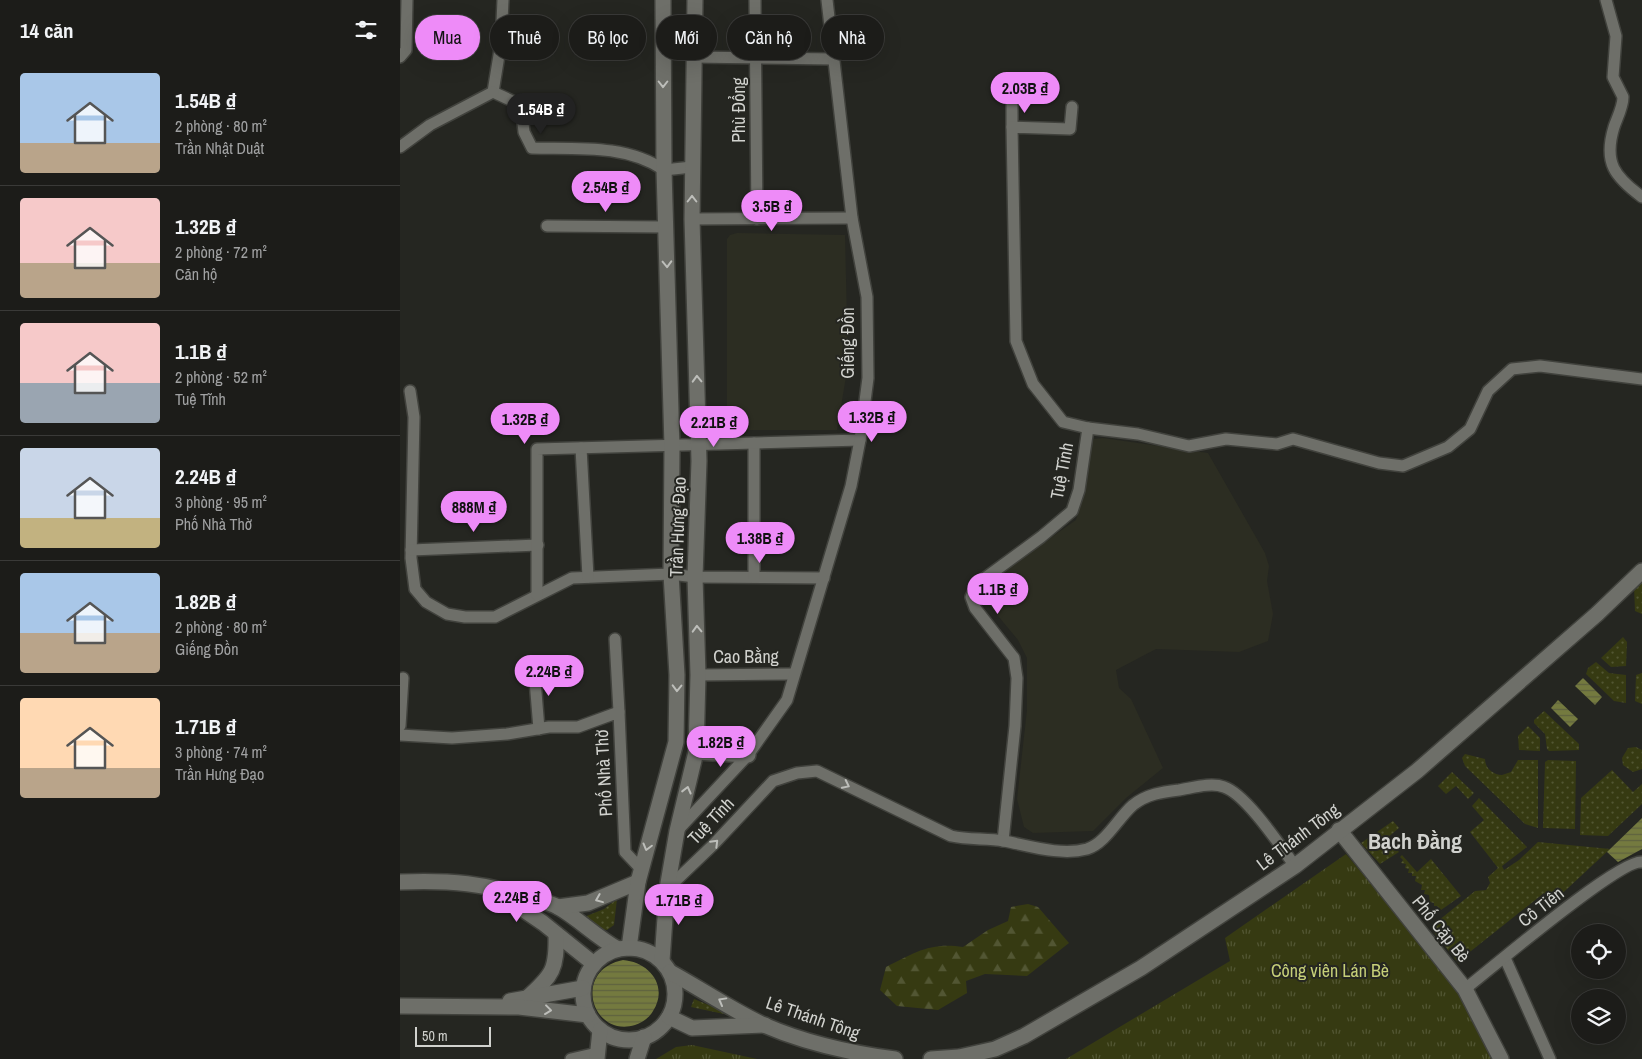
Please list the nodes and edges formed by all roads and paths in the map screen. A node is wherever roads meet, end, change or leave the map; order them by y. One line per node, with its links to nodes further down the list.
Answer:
1 (407, 0): 11 (street)
2 (503, 0): 16 (street)
3 (663, 0): 22 (main road, Trần Hưng Đạo, one-way to 22)
4 (695, 0): 8 (main road, Trần Hưng Đạo)
5 (755, 0): 9 (street, Phù Đổng)
6 (827, 0): 10 (street, Giếng Đồn)
7 (1606, 0): 23 (street)
8 (694, 15)
9 (755, 15)
10 (829, 15)
11 (403, 21): 12 (street)
12 (400, 57)
13 (693, 60): 21 (main road, Trần Hưng Đạo)
14 (756, 60): 26 (street, Phù Đổng)
15 (833, 60): 24 (street, Giếng Đồn)
16 (493, 92): 20 (street); 22 (street)
17 (1012, 100): 19 (street, Tuệ Tĩnh)
18 (1072, 107): 19 (street)
19 (1012, 127): 31 (street, Tuệ Tĩnh)
20 (400, 147)
21 (692, 167): 22 (street); 25 (main road, Trần Hưng Đạo, one-way to 21)
22 (664, 170): 28 (main road, Trần Hưng Đạo)
23 (1642, 197)
24 (852, 218): 26 (street); 32 (street, Giếng Đồn)
25 (692, 219): 26 (street); 34 (main road, Trần Hưng Đạo, one-way to 25)
26 (757, 219)
27 (546, 226): 28 (street)
28 (666, 227): 35 (main road, Trần Hưng Đạo, one-way to 35)
29 (1642, 379): 31 (street)
30 (410, 391): 37 (street)
31 (1088, 428): 60 (street, Tuệ Tĩnh)
32 (860, 440): 33 (street); 45 (street, Giếng Đồn)
33 (754, 443): 34 (street); 44 (street)
34 (699, 444): 35 (street); 43 (main road, Trần Hưng Đạo)
35 (672, 446): 36 (street); 41 (main road, Trần Hưng Đạo)
36 (581, 448): 38 (street); 42 (street)
37 (405, 538): 39 (street)
38 (538, 545): 39 (street); 46 (street)
39 (411, 550): 46 (street)
40 (1642, 571): 58 (main road, Lê Thánh Tông)
41 (672, 574): 42 (street); 43 (street); 63 (main road, Trần Hưng Đạo, one-way to 63)
42 (588, 577): 46 (street)
43 (695, 577): 44 (street); 50 (main road, Trần Hưng Đạo, one-way to 43)
44 (754, 577): 45 (street)
45 (824, 578): 49 (street, Giếng Đồn)
46 (537, 595)
47 (615, 639): 52 (street)
48 (534, 668): 54 (street)
49 (794, 674): 50 (street, Cao Bằng); 57 (street, Giếng Đồn)
50 (698, 675): 56 (main road, Trần Hưng Đạo)
51 (403, 678): 53 (street)
52 (619, 712): 54 (street, Phố Nhà Thờ); 63 (street, Phố Nhà Thờ)
53 (400, 726)
54 (539, 728): 55 (street, Phố Nhà Thờ)
55 (400, 735)
56 (696, 752): 57 (main road); 59 (main road, Trần Hưng Đạo, one-way to 56)
57 (748, 755): 59 (street, Giếng Đồn)
58 (1339, 830): 62 (main road, Lê Thánh Tông); 74 (main road, Phố Cặp Bè)
59 (677, 831): 66 (main road, Trần Hưng Đạo)
60 (1003, 841): 62 (street, Tuệ Tĩnh); 66 (street, Tuệ Tĩnh, one-way to 60)
61 (1642, 862): 70 (street, Cô Tiên)
62 (1295, 866): 87 (main road, Lê Thánh Tông)
63 (640, 876): 67 (main road, one-way to 67); 69 (main road, Trần Hưng Đạo)
64 (400, 882): 65 (main road)
65 (502, 888): 67 (main road); 68 (main road)
66 (667, 889): 72 (main road, Trần Hưng Đạo)
67 (558, 907): 69 (main road)
68 (556, 934): 71 (main road); 75 (main road)
69 (623, 948): 71 (main road); 72 (main road)
70 (1505, 958): 74 (street, Cô Tiên); 89 (street)
71 (594, 964): 73 (main road)
72 (666, 967): 79 (main road); 80 (main road, Lê Thánh Tông, one-way to 72)
73 (584, 988): 75 (main road); 78 (main road)
74 (1465, 989): 88 (main road, Phố Cặp Bè)
75 (528, 998): 77 (main road)
76 (400, 1006): 77 (main road)
77 (482, 1008): 78 (main road, one-way to 78)
78 (588, 1015): 81 (main road)
79 (669, 1017): 80 (main road); 82 (main road)
80 (765, 1025): 86 (main road, Lê Thánh Tông)
81 (600, 1030): 82 (main road); 83 (main road)
82 (644, 1037): 85 (main road)
83 (597, 1056): 84 (street)
84 (571, 1059)
85 (637, 1059)
86 (895, 1059)
87 (931, 1059)
88 (1501, 1059)
89 (1550, 1059)

